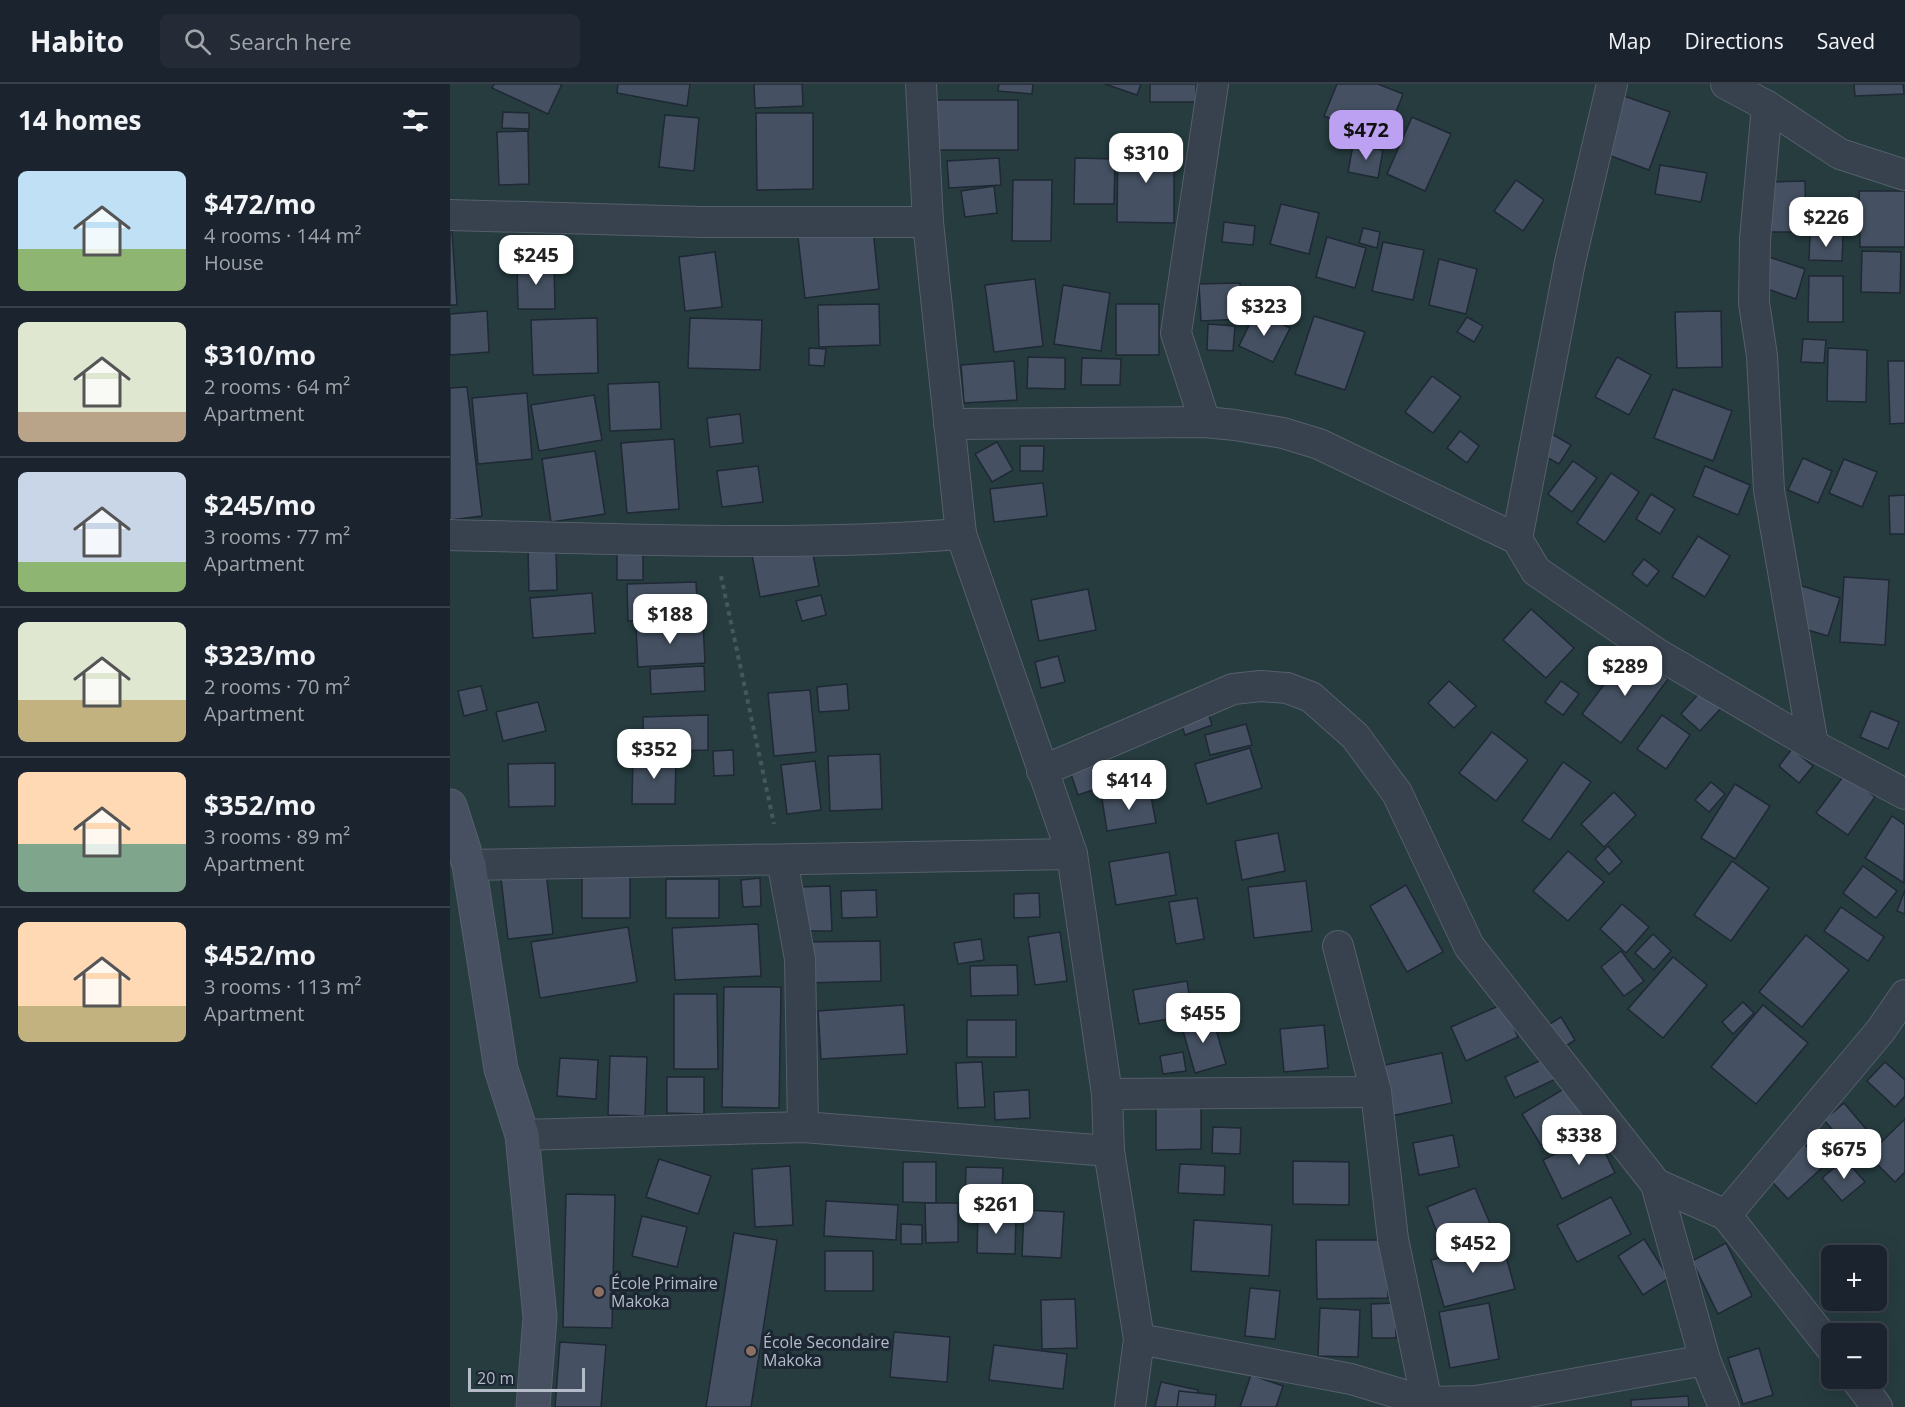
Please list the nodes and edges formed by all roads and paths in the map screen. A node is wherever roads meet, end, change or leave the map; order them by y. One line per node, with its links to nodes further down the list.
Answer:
1 (921, 84): 8 (street)
2 (1213, 84): 9 (street)
3 (1612, 84): 13 (street)
4 (1726, 84): 5 (street)
5 (1767, 106): 6 (street); 15 (street)
6 (1905, 175)
7 (450, 215): 8 (street)
8 (928, 222): 10 (street)
9 (1204, 422): 10 (street); 13 (street)
10 (949, 424): 11 (street)
11 (961, 534): 14 (street); 16 (street)
12 (450, 536): 14 (street)
13 (1517, 539): 15 (street)
14 (713, 540): 20 (path)
15 (1813, 745): 17 (street)
16 (1042, 771): 19 (street); 29 (street)
17 (1905, 794)
18 (450, 806): 21 (street)
19 (1072, 854): 20 (street); 25 (street)
20 (782, 860): 21 (street); 26 (street)
21 (469, 865): 27 (street)
22 (1338, 946): 24 (street)
23 (1905, 995): 30 (street)
24 (1376, 1092): 25 (street); 35 (street)
25 (1107, 1094): 28 (street)
26 (803, 1127): 27 (street); 28 (street)
27 (522, 1134): 36 (street)
28 (1108, 1151): 32 (street)
29 (1656, 1184): 30 (street); 33 (street)
30 (1726, 1215): 31 (street)
31 (1821, 1335)
32 (1139, 1339): 35 (street); 37 (street)
33 (1705, 1360): 35 (street); 38 (street)
34 (1863, 1389): 39 (street)
35 (1428, 1405)
36 (533, 1407)
37 (1130, 1407)
38 (1724, 1407)
39 (1877, 1407)

